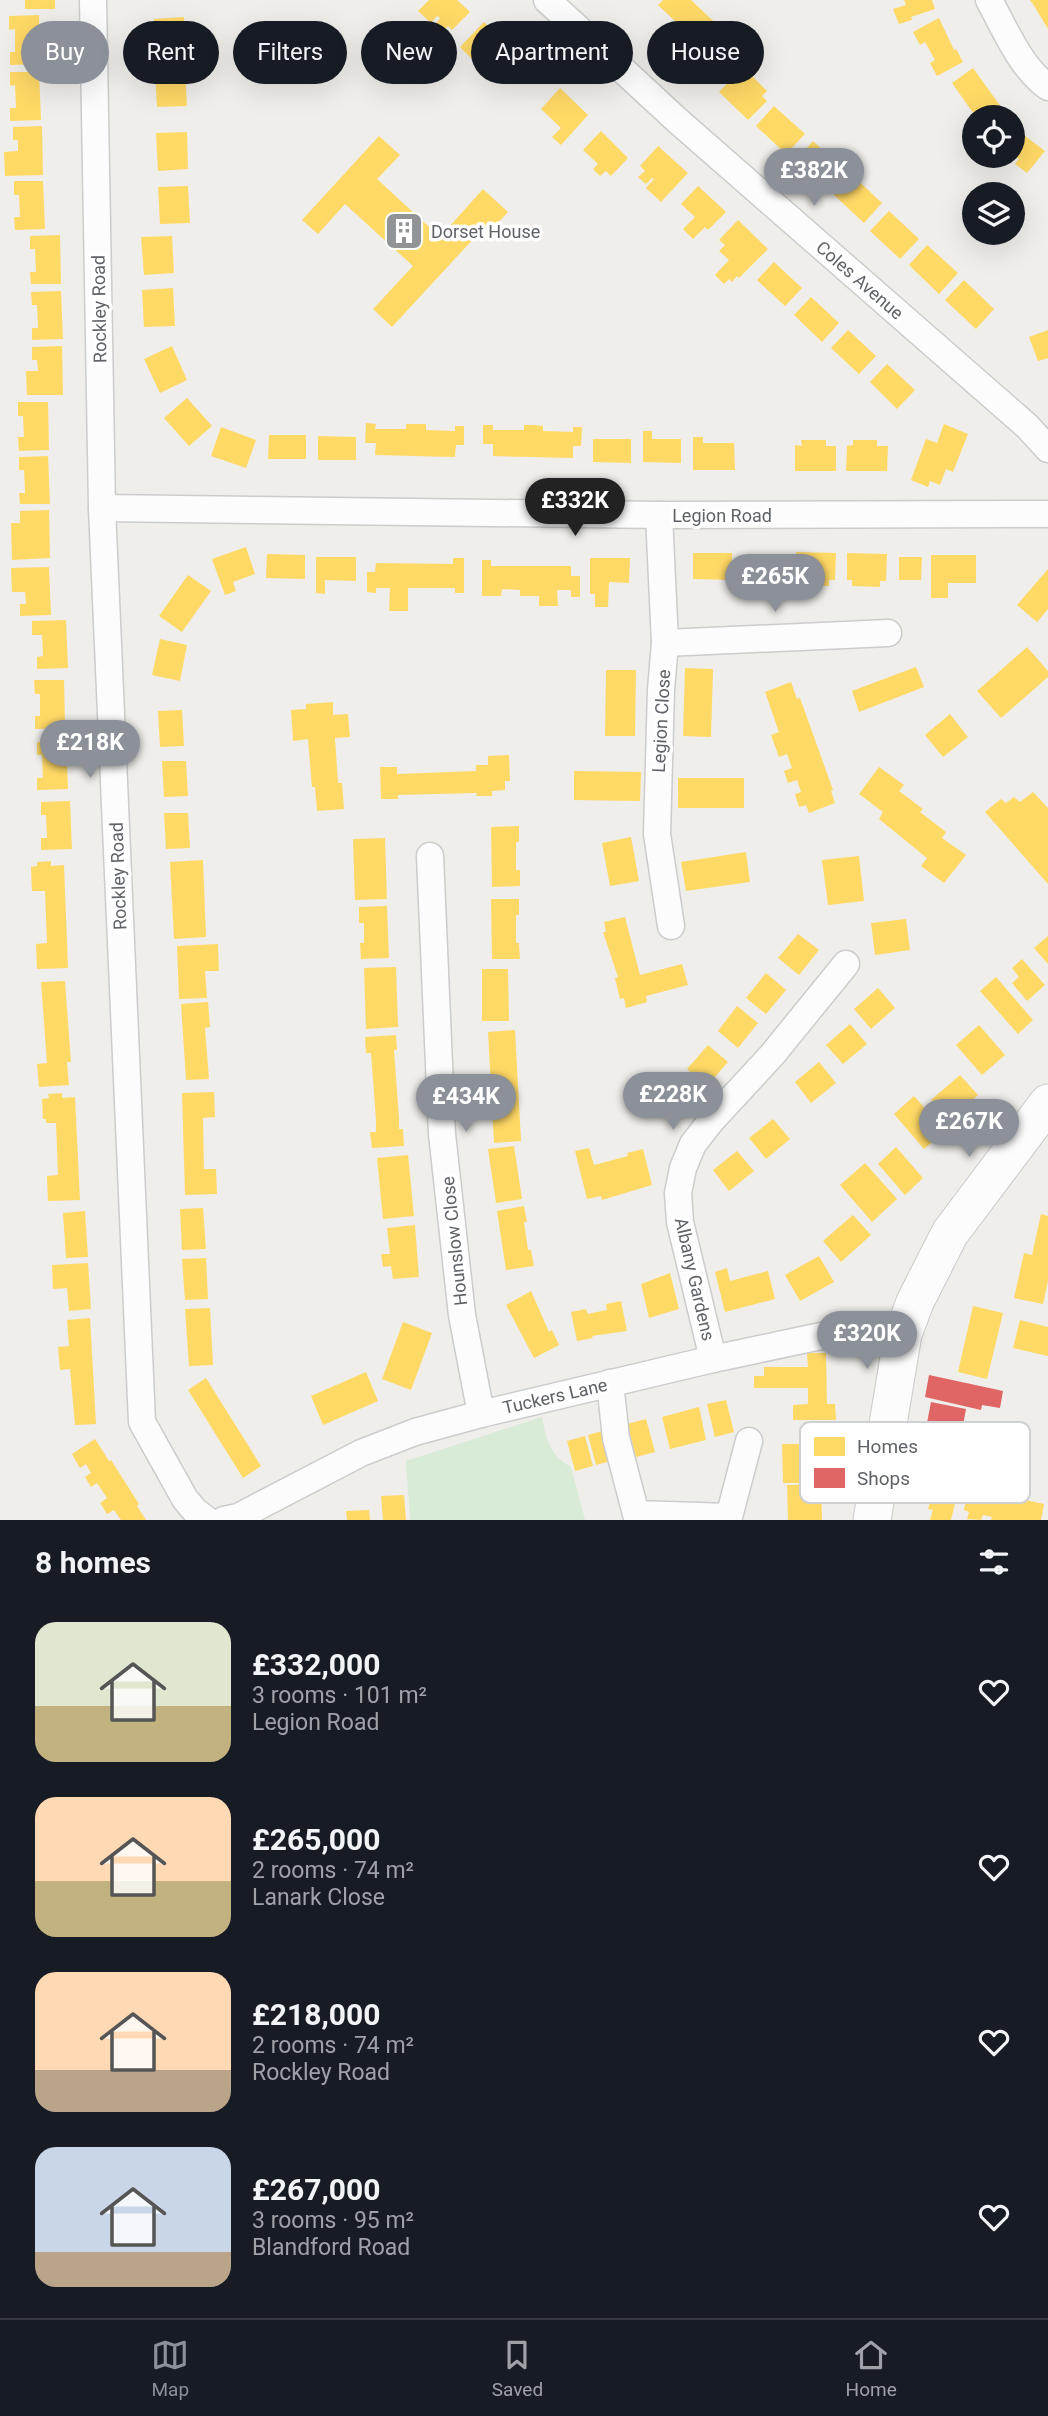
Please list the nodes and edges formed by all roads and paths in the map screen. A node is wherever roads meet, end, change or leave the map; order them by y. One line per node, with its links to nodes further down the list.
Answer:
1 (93, 0): 6 (street, Rockley Road)
2 (547, 0): 5 (street, Coles Avenue)
3 (989, 0): 4 (street)
4 (1048, 87)
5 (1048, 449)
6 (102, 508): 8 (street, Legion Road); 22 (street, Rockley Road)
7 (1048, 514): 8 (street, Legion Road)
8 (659, 515): 10 (street, Legion Close)
9 (888, 633): 10 (street)
10 (665, 643): 12 (street, Legion Close)
11 (430, 856): 18 (street, Hounslow Close)
12 (671, 926)
13 (846, 964): 16 (street, Albany Gardens)
14 (1048, 1103): 15 (main road)
15 (902, 1334): 16 (street, Tuckers Lane); 19 (main road)
16 (713, 1359): 17 (street, Tuckers Lane)
17 (610, 1383): 18 (street, Tuckers Lane); 21 (street)
18 (481, 1413): 24 (street, Tuckers Lane)
19 (888, 1422)
20 (749, 1441): 21 (street)
21 (729, 1518)
22 (207, 1520): 23 (street)
23 (218, 1520)
24 (224, 1520)

